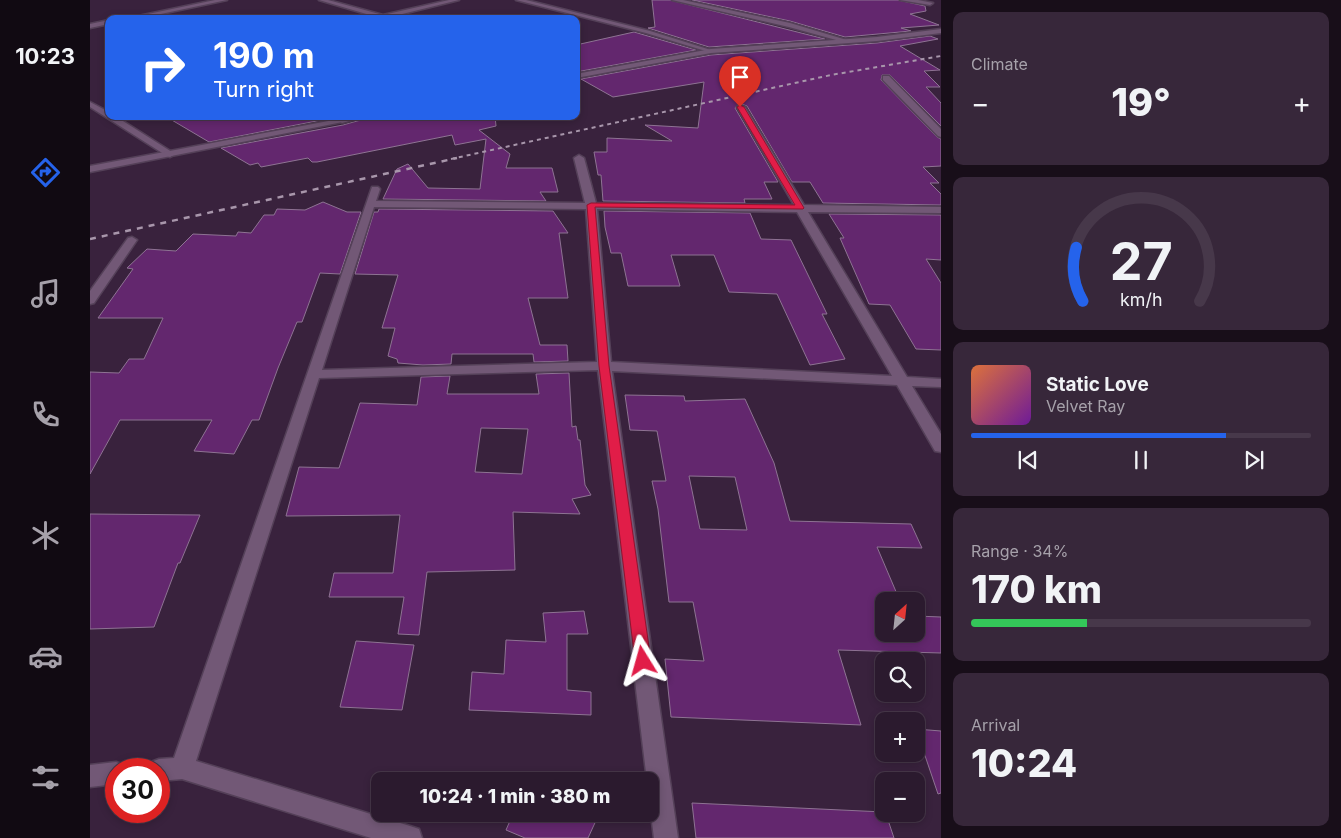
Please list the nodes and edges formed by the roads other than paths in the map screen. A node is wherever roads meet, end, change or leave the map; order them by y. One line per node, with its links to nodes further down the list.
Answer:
1 (224, 0): 10 (street)
2 (322, 0): 11 (street)
3 (456, 0): 12 (street)
4 (519, 0): 13 (street)
5 (675, 0): 9 (street)
6 (903, 0): 7 (street)
7 (929, 3)
8 (725, 5): 9 (street)
9 (731, 12): 18 (street)
10 (148, 15)
11 (378, 15)
12 (387, 15)
13 (579, 15)
14 (580, 15): 19 (street)
15 (105, 23): 16 (street)
16 (90, 26)
17 (941, 31): 18 (street)
18 (847, 41): 19 (street)
19 (711, 51): 20 (street)
20 (580, 74)
21 (886, 78): 27 (street)
22 (90, 104): 24 (street)
23 (740, 107): 32 (street)
24 (105, 113)
25 (115, 120): 28 (street)
26 (335, 120): 28 (street)
27 (941, 134)
28 (170, 154): 30 (street)
29 (579, 158): 31 (street)
30 (90, 170)
31 (591, 205): 32 (street); 36 (street); 37 (street)
32 (800, 208): 33 (street); 38 (street)
33 (941, 210)
34 (132, 240): 35 (street)
35 (90, 300)
36 (604, 366): 37 (street); 38 (street); 46 (street)
37 (314, 374): 41 (street)
38 (902, 382): 39 (street); 40 (street)
39 (941, 384)
40 (941, 447)
41 (182, 768): 42 (street); 45 (street)
42 (170, 769)
43 (105, 775): 44 (street)
44 (90, 776)
45 (410, 838)
46 (666, 838)

